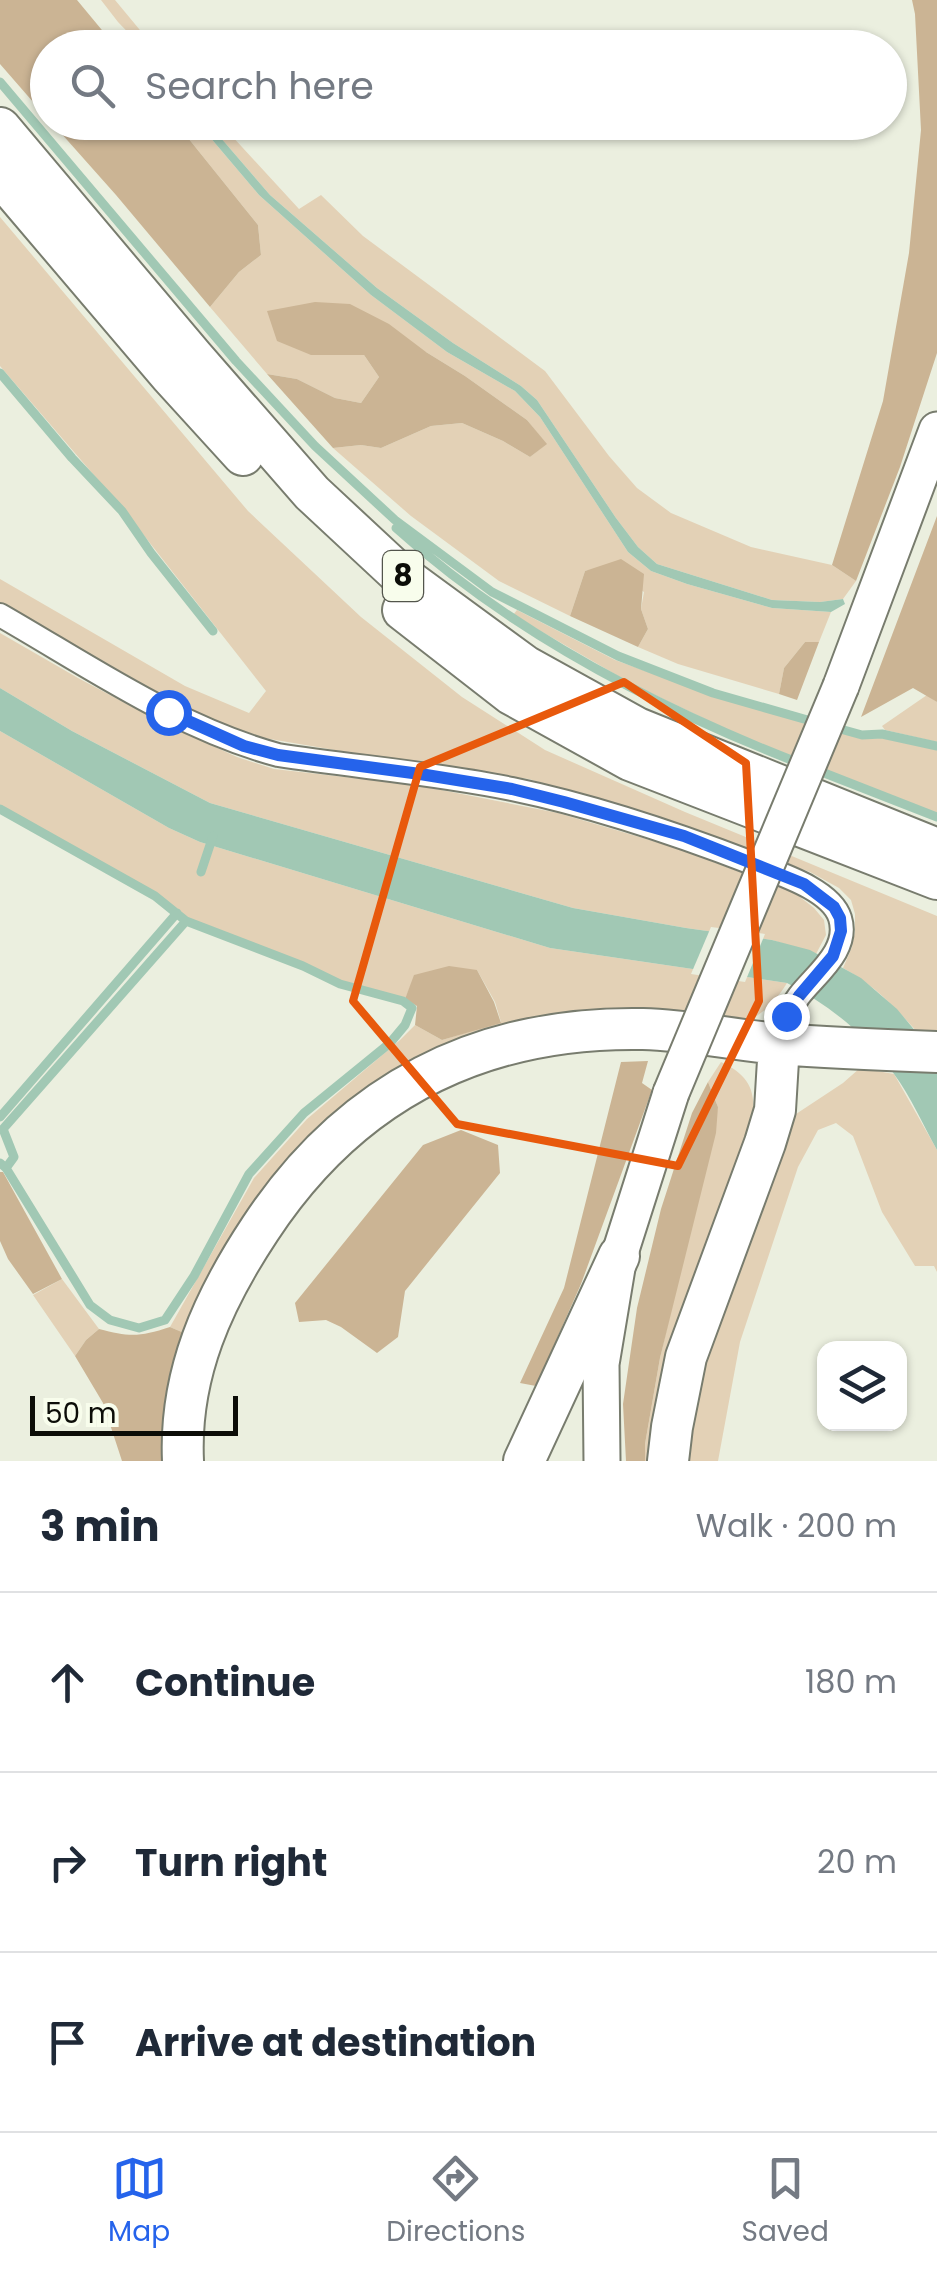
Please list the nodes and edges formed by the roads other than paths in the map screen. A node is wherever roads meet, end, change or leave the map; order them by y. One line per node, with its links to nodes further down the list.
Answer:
1 (0, 128): 5 (highway, 8)
2 (0, 175): 6 (highway, 8)
3 (937, 430): 9 (main road, bridge)
4 (0, 615): 7 (street)
5 (937, 849)
6 (937, 879)
7 (778, 1044): 8 (highway); 10 (highway); 13 (highway)
8 (937, 1052)
9 (619, 1256): 11 (highway); 12 (main road)
10 (183, 1461)
11 (524, 1461)
12 (602, 1461)
13 (668, 1461)

